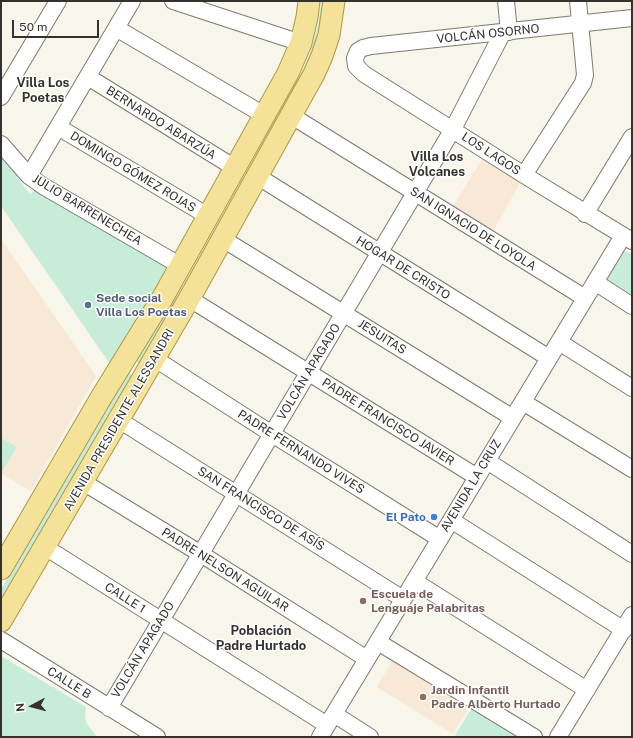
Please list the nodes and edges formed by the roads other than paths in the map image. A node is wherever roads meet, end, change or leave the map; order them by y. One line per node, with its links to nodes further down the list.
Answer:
1 (58, 1): 15 (street)
2 (132, 1): 10 (street)
3 (173, 1): 12 (street)
4 (309, 1): 12 (main road, AVENIDA PRESIDENTE ALESSANDRI)
5 (334, 1): 25 (main road, AVENIDA PRESIDENTE ALESSANDRI)
6 (506, 1): 11 (street)
7 (578, 1): 9 (street)
8 (632, 18): 9 (street, VOLCÁN OSORNO)
9 (580, 24): 11 (street, VOLCÁN OSORNO); 23 (street)
10 (116, 28): 14 (street); 16 (street)
11 (506, 32): 13 (street, VOLCÁN OSORNO); 19 (street, VOLCÁN APAGADO)
12 (301, 43): 16 (main road, AVENIDA PRESIDENTE ALESSANDRI)
13 (355, 62): 19 (street, LOS LAGOS)
14 (88, 77): 18 (street); 22 (street, BERNARDO ABARZÚA)
15 (1, 97)
16 (264, 115): 22 (main road, AVENIDA PRESIDENTE ALESSANDRI)
17 (300, 121): 26 (street, SAN IGNACIO DE LOYOLA)
18 (58, 127): 24 (street); 28 (street, DOMINGO GÓMEZ ROJAS)
19 (453, 130): 23 (street, LOS LAGOS); 26 (street, VOLCÁN APAGADO)
20 (632, 137): 27 (street)
21 (1, 144): 24 (street, JULIO BARRENECHEA)
22 (235, 168): 28 (main road, AVENIDA PRESIDENTE ALESSANDRI)
23 (524, 175): 27 (street, LOS LAGOS)
24 (29, 176): 32 (street, JULIO BARRENECHEA)
25 (257, 176): 31 (street, HOGAR DE CRISTO); 43 (main road, AVENIDA PRESIDENTE ALESSANDRI)
26 (415, 193): 31 (street, VOLCÁN APAGADO); 34 (street, SAN IGNACIO DE LOYOLA)
27 (586, 214): 29 (street, LOS LAGOS)
28 (208, 216): 32 (main road, AVENIDA PRESIDENTE ALESSANDRI)
29 (628, 239): 33 (street, AVENIDA LA CRUZ)
30 (232, 244): 37 (street, JESUITAS)
31 (379, 253): 37 (street, VOLCÁN APAGADO); 39 (street, HOGAR DE CRISTO)
32 (180, 266): 40 (main road, AVENIDA PRESIDENTE ALESSANDRI)
33 (595, 282): 34 (street, AVENIDA LA CRUZ); 36 (street)
34 (585, 298): 38 (street, AVENIDA LA CRUZ)
35 (198, 304): 42 (street, PADRE FRANCISCO JAVIER)
36 (632, 306)
37 (344, 313): 42 (street, VOLCÁN APAGADO); 46 (street, JESUITAS)
38 (558, 342): 39 (street, AVENIDA LA CRUZ); 44 (street)
39 (549, 358): 45 (street, AVENIDA LA CRUZ)
40 (123, 362): 43 (street); 59 (main road, AVENIDA PRESIDENTE ALESSANDRI)
41 (163, 364): 48 (street, PADRE FERNANDO VIVES)
42 (308, 373): 48 (street, VOLCÁN APAGADO); 51 (street, PADRE FRANCISCO JAVIER)
43 (145, 374): 47 (main road, AVENIDA PRESIDENTE ALESSANDRI)
44 (632, 388)
45 (523, 402): 46 (street, AVENIDA LA CRUZ); 50 (street)
46 (513, 418): 49 (street, AVENIDA LA CRUZ)
47 (119, 420): 52 (main road, AVENIDA PRESIDENTE ALESSANDRI); 53 (street, SAN FRANCISCO DE ASÍS)
48 (272, 434): 53 (street, VOLCÁN APAGADO); 55 (street, PADRE FERNANDO VIVES)
49 (487, 461): 51 (street, AVENIDA LA CRUZ); 58 (street)
50 (632, 469)
51 (477, 477): 54 (street, AVENIDA LA CRUZ)
52 (83, 482): 56 (main road, AVENIDA PRESIDENTE ALESSANDRI); 57 (street, PADRE NELSON AGUILAR)
53 (236, 493): 57 (street, VOLCÁN APAGADO); 61 (street, SAN FRANCISCO DE ASÍS)
54 (451, 520): 55 (street, AVENIDA LA CRUZ); 65 (street)
55 (440, 539): 60 (street, AVENIDA LA CRUZ)
56 (45, 547): 63 (street, CALLE 1); 64 (main road, AVENIDA PRESIDENTE ALESSANDRI)
57 (201, 554): 63 (street, VOLCÁN APAGADO); 68 (street, PADRE NELSON AGUILAR)
58 (632, 554)
59 (1, 568)
60 (414, 581): 61 (street, AVENIDA LA CRUZ); 69 (street)
61 (403, 599): 67 (street, AVENIDA LA CRUZ)
62 (632, 615): 65 (street)
63 (161, 620): 70 (street, VOLCÁN APAGADO); 71 (street, CALLE 1)
64 (1, 621)
65 (624, 630): 69 (street)
66 (1, 640): 70 (street, CALLE B)
67 (378, 642): 68 (street, AVENIDA LA CRUZ); 74 (street)
68 (367, 659): 71 (street, AVENIDA LA CRUZ)
69 (587, 690): 75 (street)
70 (109, 708): 72 (street, CALLE B)
71 (327, 725): 73 (street, CALLE 1)
72 (157, 737)
73 (370, 737)
74 (534, 737)
75 (558, 737)

